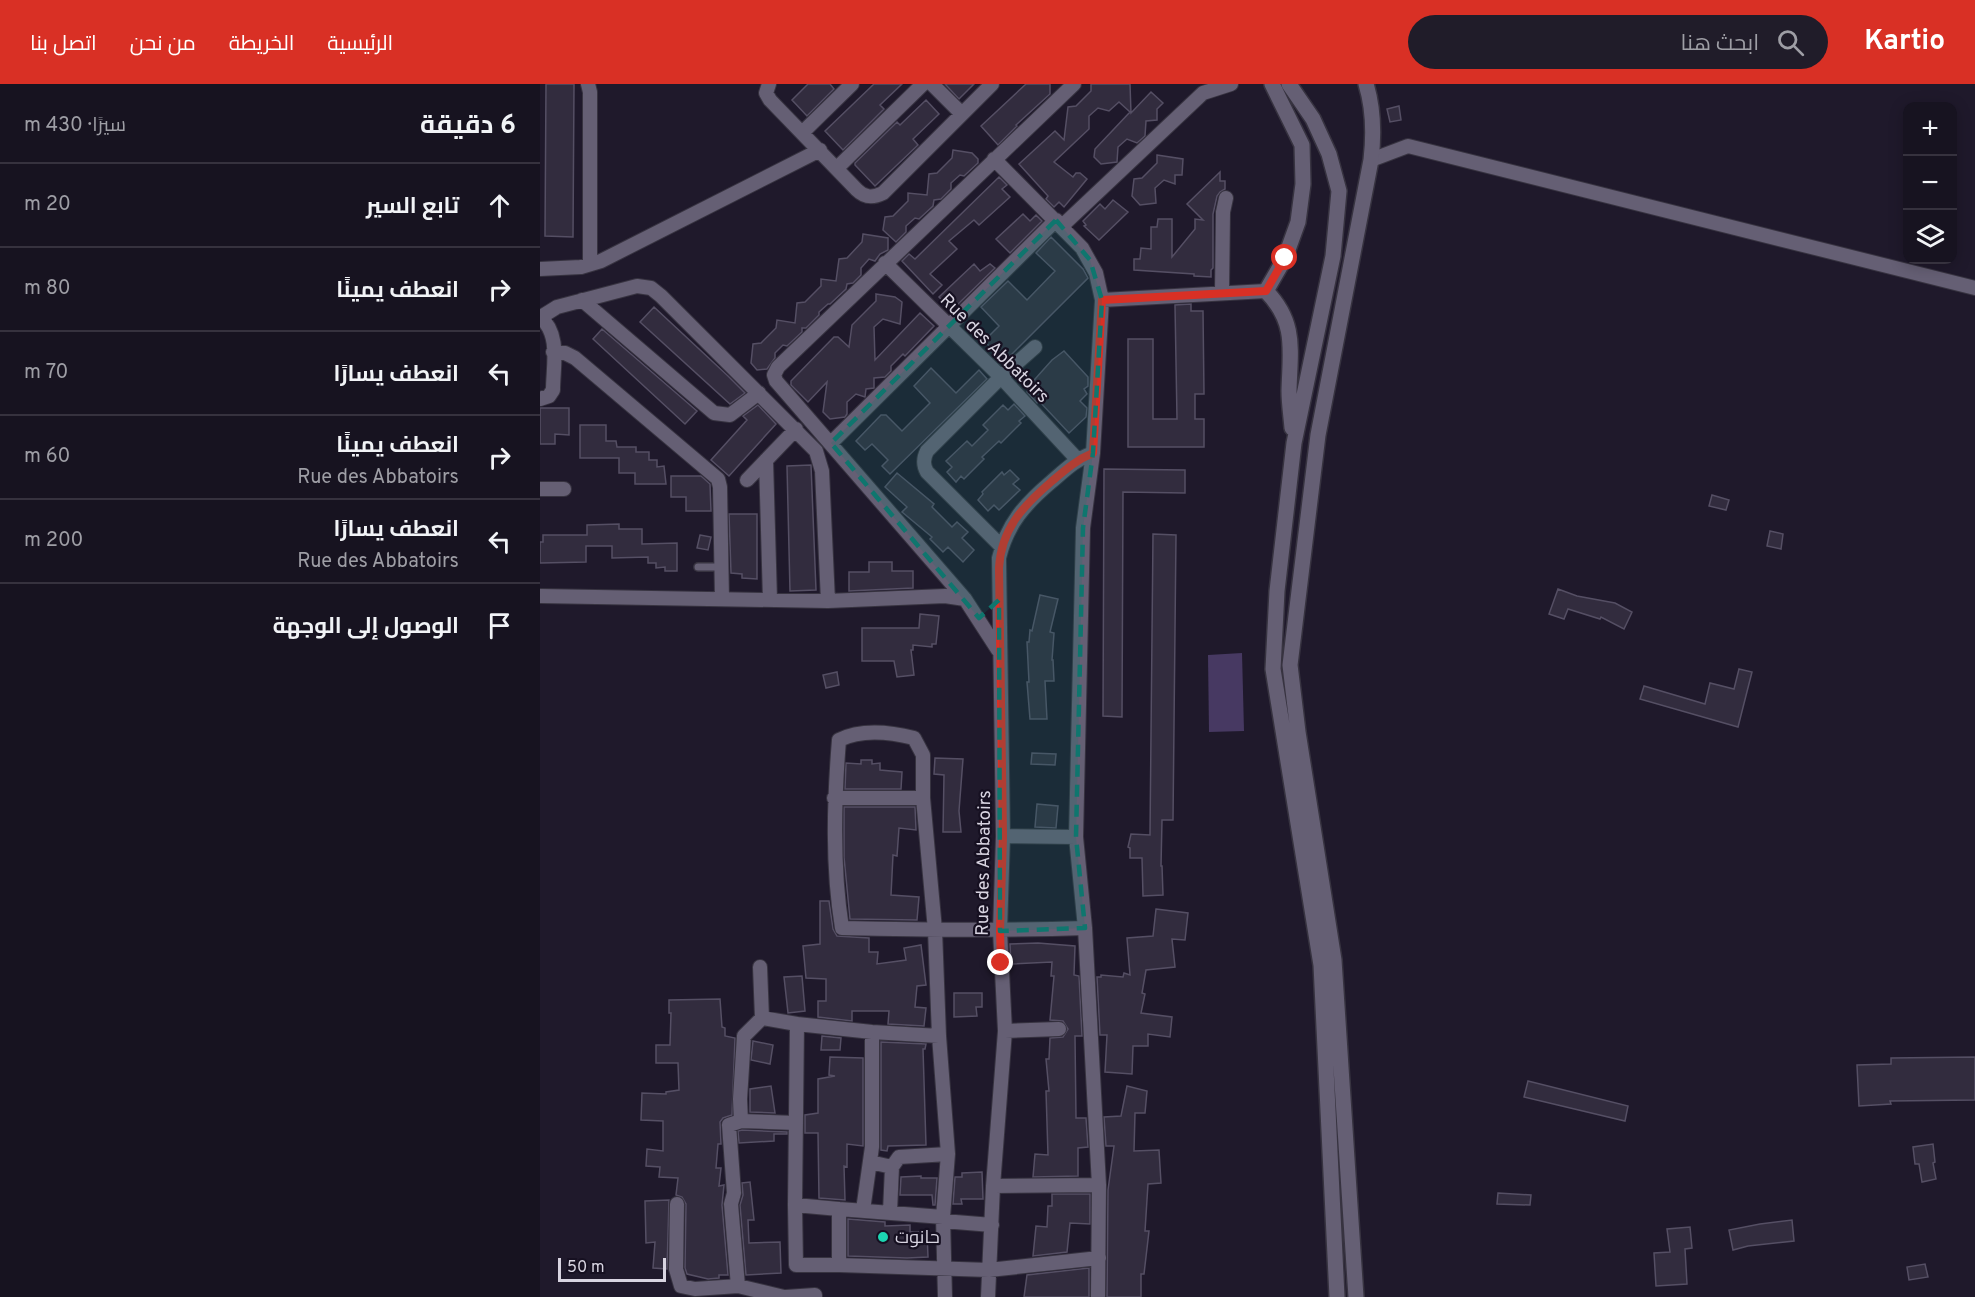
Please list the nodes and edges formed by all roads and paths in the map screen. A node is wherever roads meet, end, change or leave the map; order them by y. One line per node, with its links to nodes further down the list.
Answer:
1 (588, 84): 22 (street)
2 (769, 84): 14 (street)
3 (852, 84): 14 (street)
4 (923, 84): 18 (street)
5 (932, 84): 13 (street)
6 (992, 84): 13 (street)
7 (1074, 84): 16 (street)
8 (1231, 84): 12 (street)
9 (1272, 84): 25 (street)
10 (1366, 84): 17 (street)
11 (1287, 85): 38 (street)
12 (1204, 88): 20 (street)
13 (962, 114): 18 (street)
14 (802, 133): 15 (street)
15 (820, 150): 18 (street); 22 (street)
16 (994, 159): 20 (street); 21 (street)
17 (1371, 160): 24 (street); 95 (street)
18 (837, 168)
19 (1226, 198): 26 (street)
20 (1059, 223): 28 (street); 30 (street)
21 (885, 263): 30 (street, Rue des Abbatoirs); 37 (street)
22 (591, 264): 23 (street)
23 (540, 269)
24 (1975, 288)
25 (1266, 291): 26 (street); 38 (street)
26 (1222, 292): 28 (street)
27 (582, 300): 29 (street); 34 (street); 34 (street)
28 (1102, 300): 39 (street)
29 (541, 317): 32 (street)
30 (948, 325): 33 (street, Rue des Abbatoirs); 37 (street)
31 (1035, 347): 33 (street)
32 (553, 352): 35 (street); 47 (street)
33 (1000, 377): 40 (street, Rue des Abbatoirs); 45 (street)
34 (759, 393): 36 (street)
35 (540, 399)
36 (796, 429): 41 (street); 53 (street)
37 (831, 443): 49 (street)
38 (1294, 443): 94 (street)
39 (1093, 453): 40 (street, Rue des Abbatoirs); 59 (street)
40 (1077, 459): 45 (street, Rue des Abbatoirs)
41 (766, 460): 42 (street); 51 (street)
42 (747, 480)
43 (540, 489): 44 (street)
44 (564, 489)
45 (1002, 547): 52 (street, Rue des Abbatoirs)
46 (698, 567): 47 (lane)
47 (722, 567): 50 (street)
48 (540, 596): 50 (street)
49 (965, 598): 53 (street); 54 (street)
50 (722, 599): 51 (street)
51 (770, 600): 53 (street)
52 (999, 600): 54 (street); 55 (street, Rue des Abbatoirs)
53 (828, 601)
54 (980, 618): 55 (street)
55 (1000, 652): 58 (street, Rue des Abbatoirs)
56 (834, 798): 57 (street); 57 (street); 61 (street)
57 (923, 798): 61 (street)
58 (1003, 836): 59 (street); 62 (street, Rue des Abbatoirs)
59 (1077, 837): 60 (street)
60 (1085, 927): 62 (street); 75 (street)
61 (935, 930): 62 (street); 69 (street)
62 (1000, 931): 67 (street, Rue des Abbatoirs)
63 (760, 967): 64 (street)
64 (762, 1018): 65 (street); 70 (street)
65 (797, 1024): 68 (street); 71 (street)
66 (1059, 1029): 67 (street)
67 (1005, 1031): 76 (street, Rue des Abbatoirs)
68 (872, 1032): 69 (street); 73 (street)
69 (939, 1036): 72 (street)
70 (741, 1121): 71 (street); 88 (street)
71 (796, 1123): 78 (street)
72 (948, 1154): 74 (street); 82 (street)
73 (870, 1162): 74 (street); 80 (street)
74 (892, 1167): 81 (street)
75 (1099, 1185): 76 (street); 84 (street)
76 (993, 1186): 83 (street, Rue des Abbatoirs)
77 (677, 1204): 88 (street)
78 (795, 1205): 79 (street); 85 (street)
79 (839, 1209): 80 (street); 85 (street)
80 (863, 1210): 81 (street)
81 (890, 1212): 82 (street)
82 (943, 1219): 83 (street); 86 (street)
83 (992, 1225): 87 (street, Rue des Abbatoirs)
84 (1099, 1258): 87 (street); 93 (street)
85 (839, 1265): 86 (street)
86 (944, 1269): 87 (street); 91 (street)
87 (989, 1270): 92 (street, Rue des Abbatoirs)
88 (738, 1286): 89 (street)
89 (785, 1297): 90 (street)
90 (815, 1297)
91 (945, 1297)
92 (988, 1297)
93 (1098, 1297)
94 (1337, 1297)
95 (1356, 1297)

